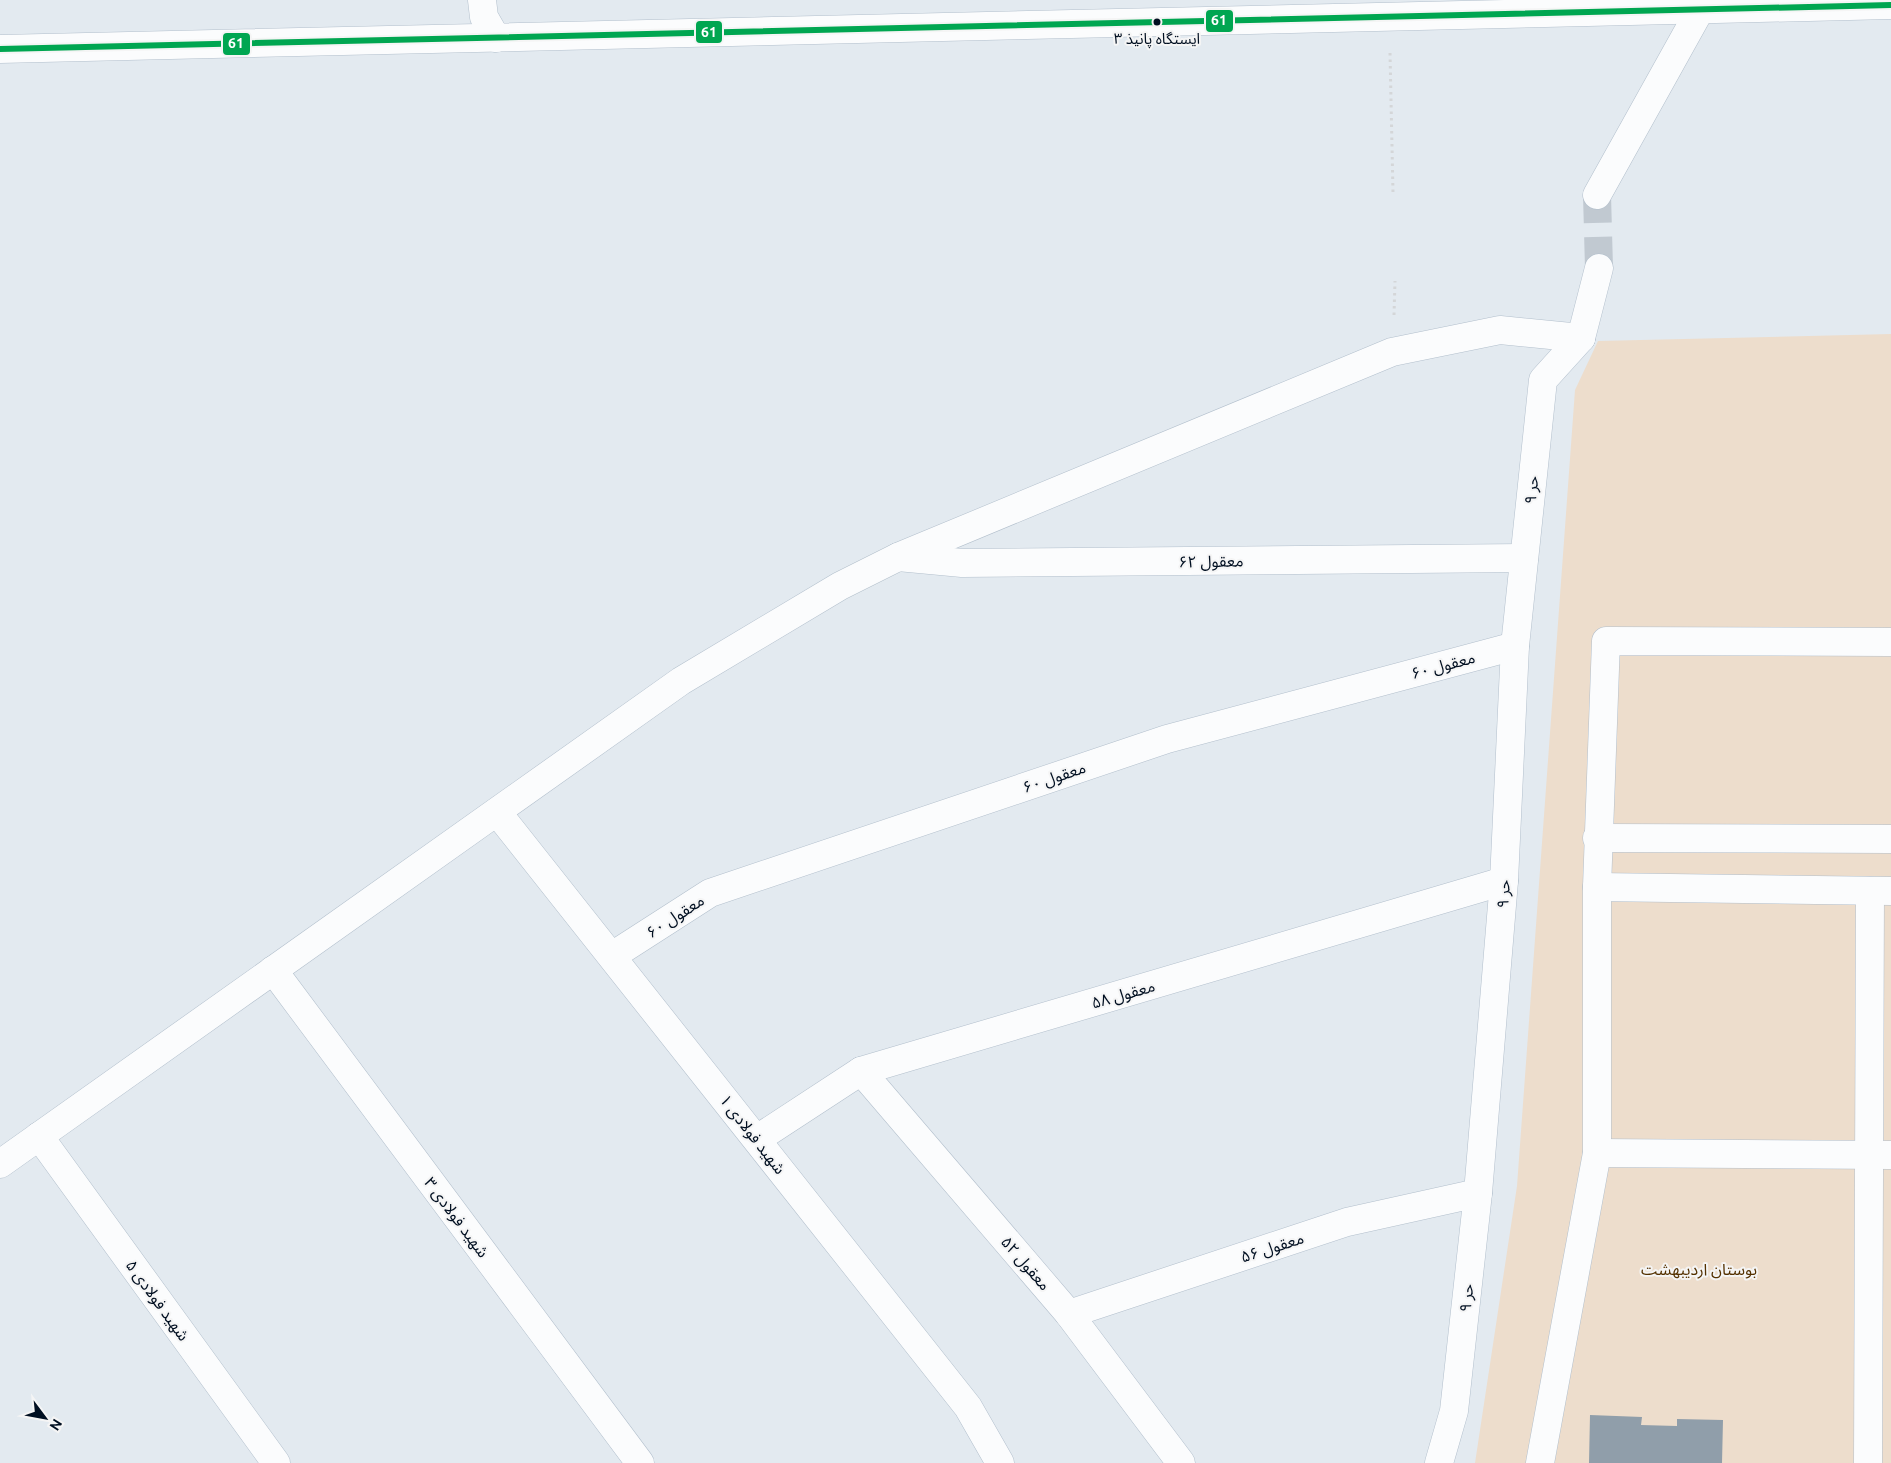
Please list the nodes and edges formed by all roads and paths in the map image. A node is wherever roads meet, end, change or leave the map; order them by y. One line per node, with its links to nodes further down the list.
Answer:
1 (482, 0): 5 (street)
2 (1891, 5): 3 (street)
3 (1700, 10): 4 (street); 8 (street)
4 (1389, 17): 5 (street); 7 (path)
5 (496, 38): 6 (street)
6 (0, 50)
7 (1393, 193)
8 (1597, 195)
9 (1599, 268): 10 (street)
10 (1581, 338): 11 (street); 12 (street, حر ۹)
11 (898, 557): 12 (street, معقول ۶۲); 15 (street)
12 (1524, 558): 14 (street, حر ۹)
13 (1891, 642): 16 (street)
14 (1515, 646): 18 (street, حر ۹); 21 (street, معقول ۶۰)
15 (497, 812): 21 (street, شهید فولادی ۱); 22 (street)
16 (1598, 838): 17 (street); 19 (street)
17 (1891, 838)
18 (1504, 881): 23 (street, معقول ۵۸); 29 (street, حر ۹)
19 (1597, 887): 20 (street); 26 (street)
20 (1881, 891): 27 (street)
21 (612, 956): 25 (street, شهید فولادی ۱)
22 (273, 970): 24 (street); 32 (street, شهید فولادی ۳)
23 (861, 1072): 25 (street, معقول ۵۸); 30 (street, معقول ۵۲)
24 (39, 1136): 28 (street); 31 (street, شهید فولادی ۵)
25 (757, 1139): 33 (street, شهید فولادی ۱)
26 (1597, 1152): 27 (street); 36 (street)
27 (1880, 1155): 37 (street)
28 (0, 1164)
29 (1478, 1193): 30 (street, معقول ۵۶); 35 (street, حر ۹)
30 (1069, 1314): 34 (street, معقول ۵۲)
31 (276, 1463)
32 (640, 1463)
33 (1000, 1463)
34 (1181, 1463)
35 (1439, 1463)
36 (1540, 1463)
37 (1868, 1463)

